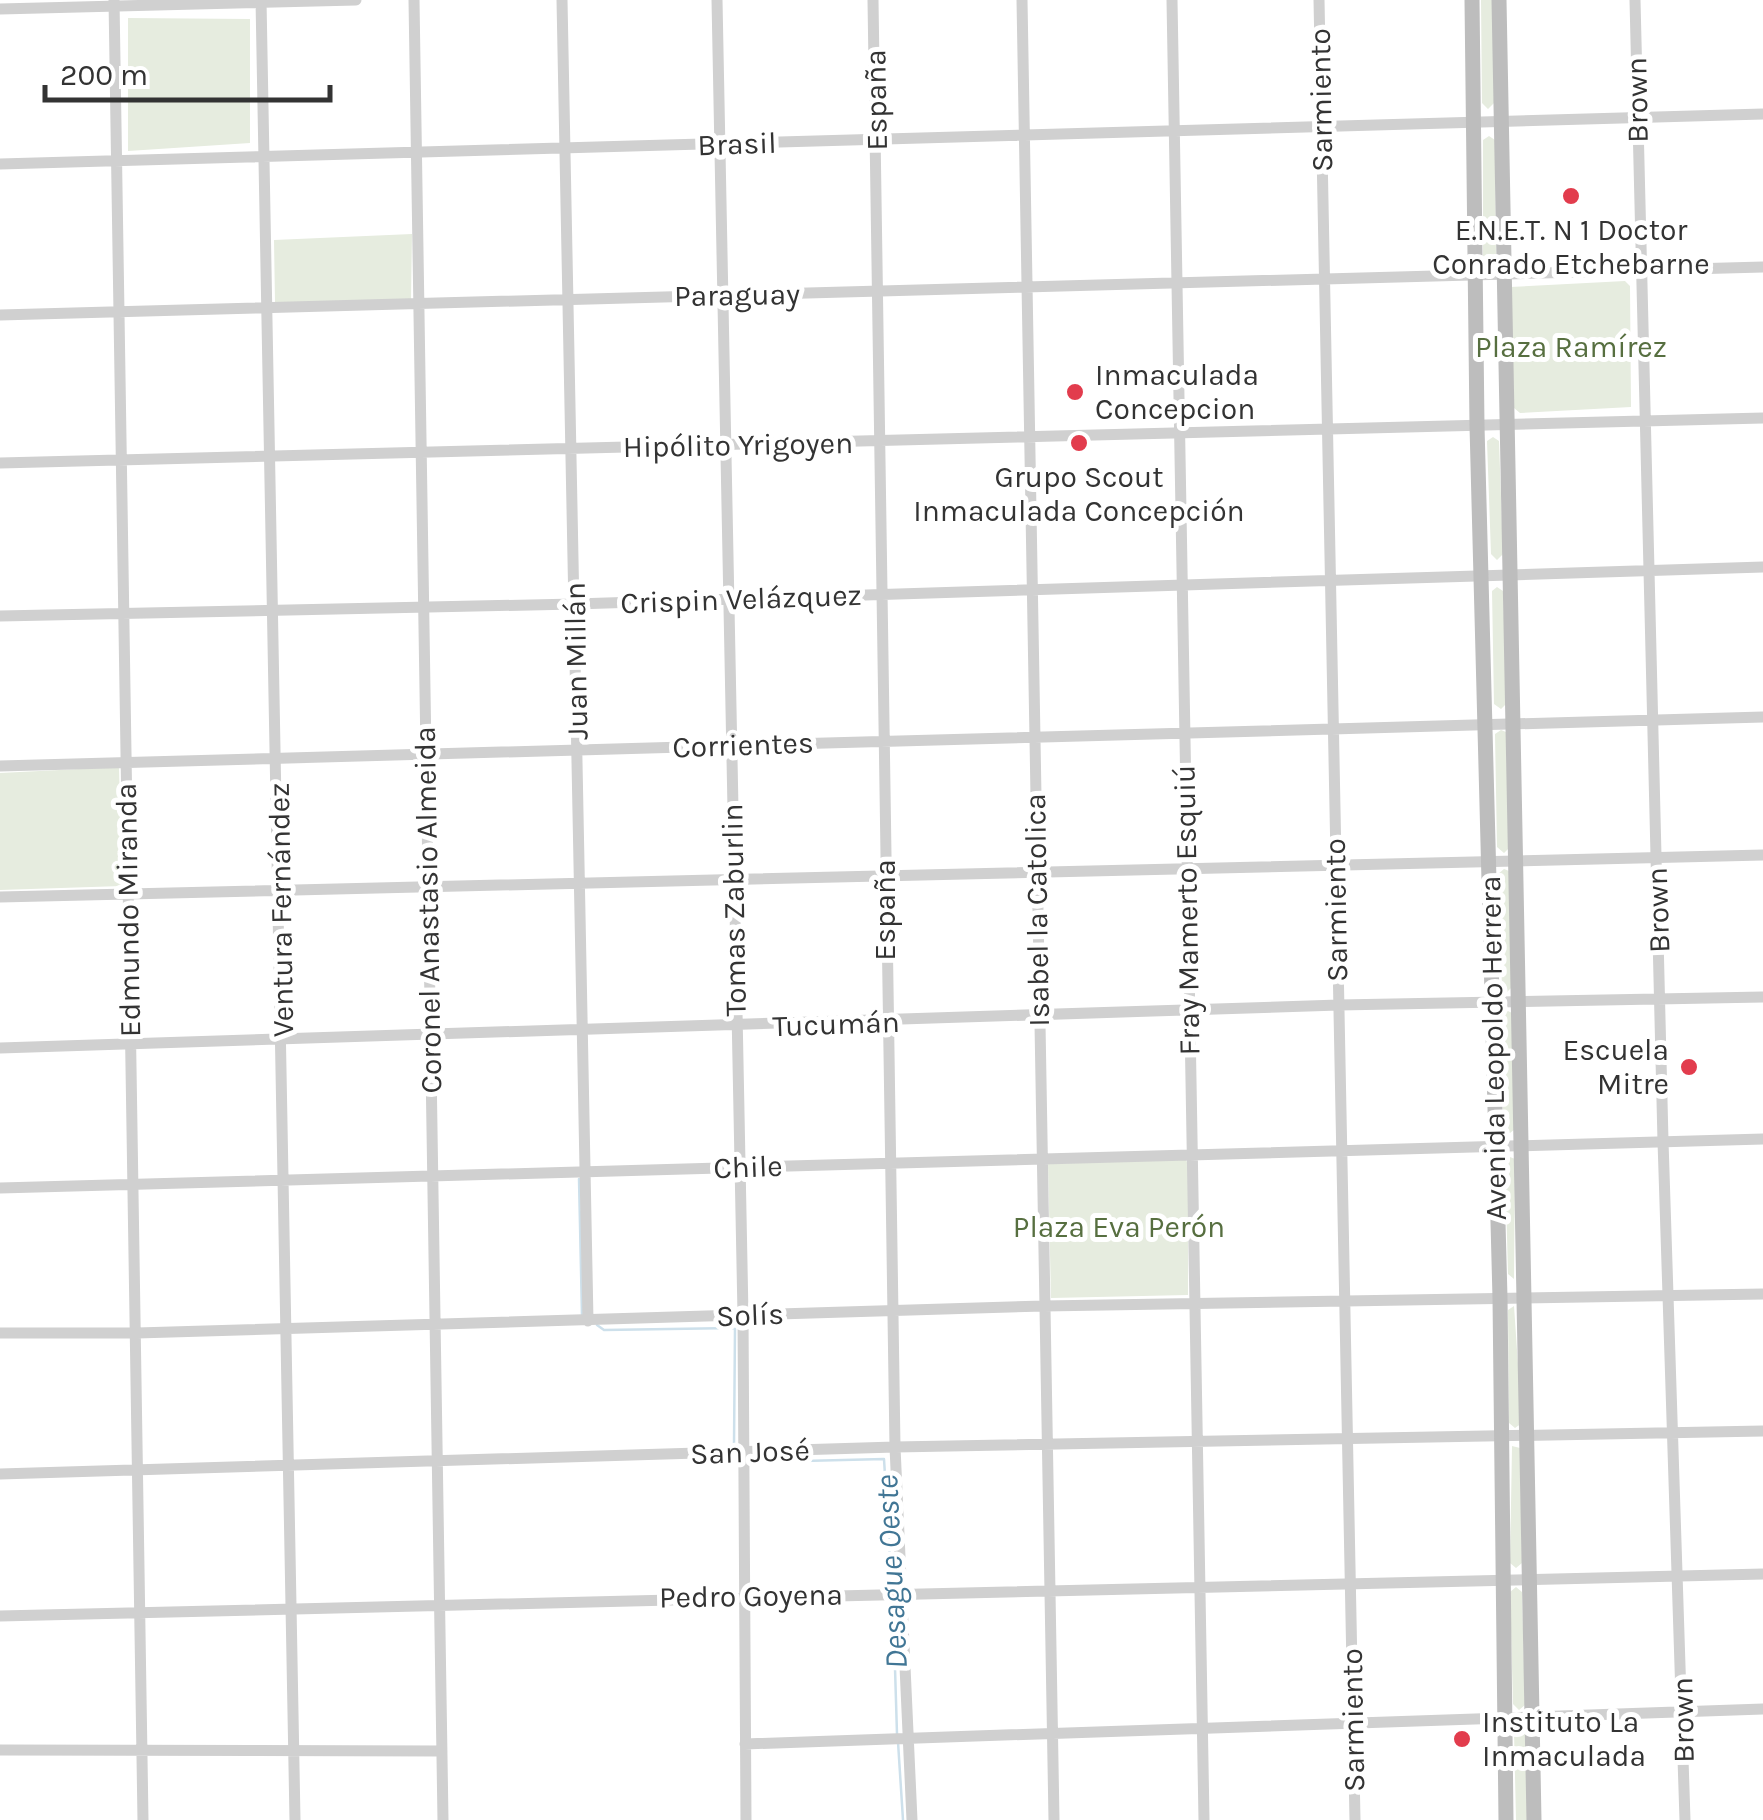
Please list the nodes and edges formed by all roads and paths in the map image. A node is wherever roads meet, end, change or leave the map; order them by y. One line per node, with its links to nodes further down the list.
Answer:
1 (356, 0): 12 (street)
2 (414, 0): 25 (street, Coronel Anastasio Almeida)
3 (562, 0): 24 (street, Juan Millán)
4 (718, 0): 23 (street, Tomas Zaburlin)
5 (873, 0): 22 (street, España)
6 (1022, 0): 21 (street, Isabel la Catolica)
7 (1172, 0): 20 (street, Fray Mamerto Esquiú)
8 (1319, 0): 19 (street, Sarmiento)
9 (1472, 0): 18 (street, Avenida Leopoldo Herrera)
10 (1499, 0): 17 (street, Avenida Leopoldo Herrera)
11 (1635, 0): 16 (street, Brown)
12 (261, 1): 13 (street); 26 (street, Ventura Fernández)
13 (114, 3): 14 (street); 27 (street, Edmundo Miranda)
14 (0, 9)
15 (1763, 114): 16 (street)
16 (1637, 117): 17 (street); 30 (street, Brown)
17 (1501, 122): 18 (street); 32 (street, Avenida Leopoldo Herrera)
18 (1474, 123): 19 (street, Brasil); 31 (street, Avenida Leopoldo Herrera)
19 (1322, 128): 20 (street, Brasil); 33 (street, Sarmiento)
20 (1174, 132): 21 (street, Brasil); 34 (street, Fray Mamerto Esquiú)
21 (1024, 136): 22 (street, Brasil); 35 (street, Isabel la Catolica)
22 (878, 140): 23 (street, Brasil); 36 (street, España)
23 (721, 144): 24 (street, Brasil); 37 (street, Tomas Zaburlin)
24 (566, 149): 25 (street, Brasil); 38 (street, Juan Millán)
25 (415, 153): 26 (street, Brasil); 39 (street, Coronel Anastasio Almeida)
26 (264, 157): 27 (street, Brasil); 40 (street, Ventura Fernández)
27 (117, 161): 28 (street, Brasil); 41 (street, Edmundo Miranda)
28 (0, 164)
29 (1763, 267): 30 (street)
30 (1642, 271): 32 (street); 44 (street, Brown)
31 (1475, 276): 32 (street); 33 (street, Paraguay); 45 (street, Avenida Leopoldo Herrera)
32 (1502, 276): 46 (street, Avenida Leopoldo Herrera)
33 (1325, 280): 34 (street, Paraguay); 47 (street, Sarmiento)
34 (1177, 284): 35 (street, Paraguay); 48 (street, Fray Mamerto Esquiú)
35 (1026, 288): 36 (street, Paraguay); 49 (street, Isabel la Catolica)
36 (877, 292): 37 (street, Paraguay); 50 (street, España)
37 (723, 296): 38 (street, Paraguay); 51 (street, Tomas Zaburlin)
38 (568, 300): 39 (street, Paraguay); 52 (street, Juan Millán)
39 (420, 304): 40 (street, Paraguay); 53 (street, Coronel Anastasio Almeida)
40 (270, 308): 41 (street, Paraguay); 54 (street, Ventura Fernández)
41 (120, 312): 42 (street, Paraguay); 55 (street, Edmundo Miranda)
42 (0, 314)
43 (1763, 418): 44 (street, Hipólito Yrigoyen)
44 (1645, 422): 46 (street, Hipólito Yrigoyen); 58 (street, Brown)
45 (1477, 426): 46 (street, Hipólito Yrigoyen); 47 (street, Hipólito Yrigoyen); 60 (street, Avenida Leopoldo Herrera)
46 (1506, 426): 59 (street, Avenida Leopoldo Herrera)
47 (1328, 430): 48 (street, Hipólito Yrigoyen); 61 (street, Sarmiento)
48 (1178, 434): 49 (street, Hipólito Yrigoyen); 62 (street, Fray Mamerto Esquiú)
49 (1028, 438): 50 (street, Hipólito Yrigoyen); 63 (street, Isabel la Catolica)
50 (878, 442): 51 (street, Hipólito Yrigoyen); 64 (street, España)
51 (725, 445): 52 (street, Hipólito Yrigoyen); 65 (street, Tomas Zaburlin)
52 (571, 449): 53 (street, Hipólito Yrigoyen); 66 (street, Juan Millán)
53 (421, 453): 54 (street, Hipólito Yrigoyen); 67 (street, Coronel Anastasio Almeida)
54 (273, 456): 55 (street, Hipólito Yrigoyen); 68 (street, Ventura Fernández)
55 (121, 460): 56 (street, Hipólito Yrigoyen); 69 (street, Edmundo Miranda)
56 (0, 463)
57 (1763, 568): 58 (street, Crispin Velázquez)
58 (1648, 571): 59 (street, Crispin Velázquez); 72 (street, Brown)
59 (1510, 575): 60 (street, Crispin Velázquez); 73 (street, Avenida Leopoldo Herrera)
60 (1483, 576): 61 (street, Crispin Velázquez); 74 (street, Avenida Leopoldo Herrera)
61 (1330, 580): 62 (street, Crispin Velázquez); 75 (street, Sarmiento)
62 (1181, 585): 63 (street, Crispin Velázquez); 76 (street, Fray Mamerto Esquiú)
63 (1031, 590): 64 (street, Crispin Velázquez); 77 (street, Isabel la Catolica)
64 (880, 595): 65 (street, Crispin Velázquez); 78 (street, España)
65 (726, 599): 66 (street, Crispin Velázquez); 79 (street, Tomas Zaburlin)
66 (575, 604): 67 (street, Crispin Velázquez); 80 (street, Juan Millán)
67 (423, 607): 68 (street, Crispin Velázquez); 81 (street, Coronel Anastasio Almeida)
68 (274, 610): 69 (street, Crispin Velázquez); 82 (street, Ventura Fernández)
69 (125, 614): 70 (street, Crispin Velázquez); 83 (street, Edmundo Miranda)
70 (0, 616)
71 (1763, 717): 72 (street, Corrientes)
72 (1654, 719): 73 (street, Corrientes); 86 (street, Brown)
73 (1514, 722): 74 (street, Corrientes); 88 (street, Avenida Leopoldo Herrera)
74 (1486, 723): 75 (street, Corrientes); 87 (street, Avenida Leopoldo Herrera)
75 (1333, 728): 76 (street, Corrientes); 89 (street, Sarmiento)
76 (1184, 733): 77 (street, Corrientes); 90 (street, Fray Mamerto Esquiú)
77 (1034, 738): 78 (street, Corrientes); 91 (street, Isabel la Catolica)
78 (884, 741): 79 (street, Corrientes); 92 (street, España)
79 (731, 746): 80 (street, Corrientes); 93 (street, Tomas Zaburlin)
80 (578, 750): 81 (street, Corrientes); 94 (street, Juan Millán)
81 (426, 752): 82 (street, Corrientes); 95 (street, Coronel Anastasio Almeida)
82 (278, 758): 83 (street, Corrientes); 96 (street, Ventura Fernández)
83 (126, 761): 84 (street, Corrientes); 97 (street, Edmundo Miranda)
84 (0, 766)
85 (1763, 855): 86 (street)
86 (1656, 856): 88 (street); 100 (street, Brown)
87 (1489, 859): 88 (street); 89 (street); 101 (street, Avenida Leopoldo Herrera)
88 (1516, 859): 102 (street, Avenida Leopoldo Herrera)
89 (1334, 863): 90 (street); 103 (street, Sarmiento)
90 (1186, 867): 91 (street); 104 (street, Fray Mamerto Esquiú)
91 (1036, 870): 92 (street); 105 (street, Isabel la Catolica)
92 (885, 874): 93 (street); 106 (street, España)
93 (734, 878): 94 (street); 107 (street, Tomas Zaburlin)
94 (580, 882): 95 (street); 108 (street, Juan Millán)
95 (428, 886): 96 (street); 109 (street, Coronel Anastasio Almeida)
96 (280, 890): 97 (street); 110 (street, Ventura Fernández)
97 (128, 893): 98 (street); 111 (street, Edmundo Miranda)
98 (0, 896)
99 (1763, 997): 100 (street, Tucumán)
100 (1660, 999): 102 (street, Tucumán); 114 (street, Brown)
101 (1492, 1002): 102 (street, Tucumán); 103 (street, Tucumán); 116 (street, Avenida Leopoldo Herrera)
102 (1520, 1002): 115 (street, Avenida Leopoldo Herrera)
103 (1338, 1005): 104 (street, Tucumán); 117 (street, Sarmiento)
104 (1188, 1012): 105 (street, Tucumán); 118 (street, Fray Mamerto Esquiú)
105 (1039, 1016): 106 (street, Tucumán); 119 (street, Isabel la Catolica)
106 (886, 1022): 107 (street, Tucumán); 120 (street, España)
107 (736, 1027): 108 (street, Tucumán); 121 (street, Tomas Zaburlin)
108 (583, 1032): 109 (street, Tucumán); 122 (street, Juan Millán)
109 (430, 1036): 110 (street, Tucumán); 123 (street, Coronel Anastasio Almeida)
110 (283, 1040): 111 (street, Tucumán); 124 (street, Ventura Fernández)
111 (130, 1046): 112 (street, Tucumán); 125 (street, Edmundo Miranda)
112 (0, 1048)
113 (1763, 1139): 114 (street, Chile)
114 (1662, 1141): 115 (street, Chile); 128 (street, Brown)
115 (1522, 1144): 116 (street, Chile); 130 (street, Avenida Leopoldo Herrera)
116 (1496, 1146): 117 (street, Chile); 129 (street, Avenida Leopoldo Herrera)
117 (1342, 1150): 118 (street, Chile); 131 (street, Sarmiento)
118 (1192, 1154): 119 (street, Chile); 132 (street, Fray Mamerto Esquiú)
119 (1042, 1158): 120 (street, Chile); 133 (street, Isabel la Catolica)
120 (889, 1163): 121 (street, Chile); 134 (street, España)
121 (738, 1167): 122 (street, Chile); 135 (street, Tomas Zaburlin)
122 (588, 1172): 123 (street, Chile); 136 (street, Juan Millán)
123 (432, 1176): 124 (street, Chile); 137 (street, Coronel Anastasio Almeida)
124 (284, 1180): 125 (street, Chile); 138 (street, Ventura Fernández)
125 (132, 1185): 126 (street, Chile); 140 (street, Edmundo Miranda)
126 (0, 1188)
127 (1763, 1294): 128 (street, Solís)
128 (1669, 1296): 130 (street, Solís); 142 (street, Brown)
129 (1500, 1298): 130 (street, Solís); 131 (street, Solís); 144 (street, Avenida Leopoldo Herrera)
130 (1526, 1298): 143 (street, Avenida Leopoldo Herrera)
131 (1345, 1301): 132 (street, Solís); 145 (street, Sarmiento)
132 (1197, 1302): 133 (street, Solís); 146 (street, Fray Mamerto Esquiú)
133 (1044, 1306): 134 (street, Solís); 147 (street, Isabel la Catolica)
134 (893, 1311): 135 (street, Solís); 148 (street, España)
135 (743, 1315): 136 (street, Solís); 149 (street, Tomas Zaburlin)
136 (588, 1322): 137 (street, Solís)
137 (435, 1325): 138 (street, Solís); 150 (street, Coronel Anastasio Almeida)
138 (284, 1329): 140 (street, Solís); 151 (street, Ventura Fernández)
139 (0, 1333): 140 (street, Solís)
140 (137, 1333): 152 (street, Edmundo Miranda)
141 (1763, 1431): 142 (street, San José)
142 (1673, 1432): 143 (street, San José); 155 (street, Brown)
143 (1527, 1435): 144 (street, San José); 156 (street, Avenida Leopoldo Herrera)
144 (1501, 1436): 145 (street, San José); 157 (street, Avenida Leopoldo Herrera)
145 (1347, 1439): 146 (street, San José); 158 (street, Sarmiento)
146 (1200, 1442): 147 (street, San José); 159 (street, Fray Mamerto Esquiú)
147 (1047, 1447): 148 (street, San José); 160 (street, Isabel la Catolica)
148 (895, 1448): 149 (street, San José); 161 (street, España)
149 (744, 1452): 150 (street, San José); 162 (street, Tomas Zaburlin)
150 (437, 1461): 151 (street, San José); 163 (street, Coronel Anastasio Almeida)
151 (287, 1464): 152 (street, San José); 164 (street, Ventura Fernández)
152 (138, 1468): 153 (street, San José); 165 (street, Edmundo Miranda)
153 (0, 1474)
154 (1763, 1574): 155 (street, Pedro Goyena)
155 (1679, 1576): 156 (street, Pedro Goyena); 168 (street, Brown)
156 (1528, 1579): 157 (street, Pedro Goyena); 169 (street, Avenida Leopoldo Herrera)
157 (1502, 1580): 158 (street, Pedro Goyena); 170 (street, Avenida Leopoldo Herrera)
158 (1350, 1583): 159 (street, Pedro Goyena); 171 (street, Sarmiento)
159 (1200, 1587): 160 (street, Pedro Goyena); 172 (street, Fray Mamerto Esquiú)
160 (1049, 1591): 161 (street, Pedro Goyena); 173 (street, Isabel la Catolica)
161 (899, 1592): 162 (street, Pedro Goyena); 174 (street, España)
162 (743, 1596): 163 (street, Pedro Goyena); 175 (street, Tomas Zaburlin)
163 (440, 1604): 164 (street, Pedro Goyena); 179 (street, Coronel Anastasio Almeida)
164 (292, 1607): 165 (street, Pedro Goyena); 178 (street, Ventura Fernández)
165 (140, 1611): 166 (street, Pedro Goyena); 176 (street, Edmundo Miranda)
166 (0, 1616)
167 (1763, 1708): 168 (street)
168 (1684, 1712): 169 (street); 190 (street, Brown)
169 (1532, 1719): 170 (street); 189 (street, Avenida Leopoldo Herrera)
170 (1505, 1720): 171 (street); 188 (street, Avenida Leopoldo Herrera)
171 (1352, 1724): 172 (street); 187 (street, Sarmiento)
172 (1203, 1728): 173 (street); 186 (street, Fray Mamerto Esquiú)
173 (1052, 1734): 174 (street); 185 (street, Isabel la Catolica)
174 (907, 1737): 175 (street); 184 (street, España)
175 (745, 1744): 183 (street, Tomas Zaburlin)
176 (142, 1749): 177 (street); 178 (street); 180 (street, Edmundo Miranda)
177 (0, 1750)
178 (294, 1750): 179 (street); 181 (street, Ventura Fernández)
179 (442, 1751): 182 (street, Coronel Anastasio Almeida)
180 (143, 1820)
181 (295, 1820)
182 (443, 1820)
183 (746, 1820)
184 (912, 1820)
185 (1054, 1820)
186 (1204, 1820)
187 (1355, 1820)
188 (1506, 1820)
189 (1534, 1820)
190 (1685, 1820)

